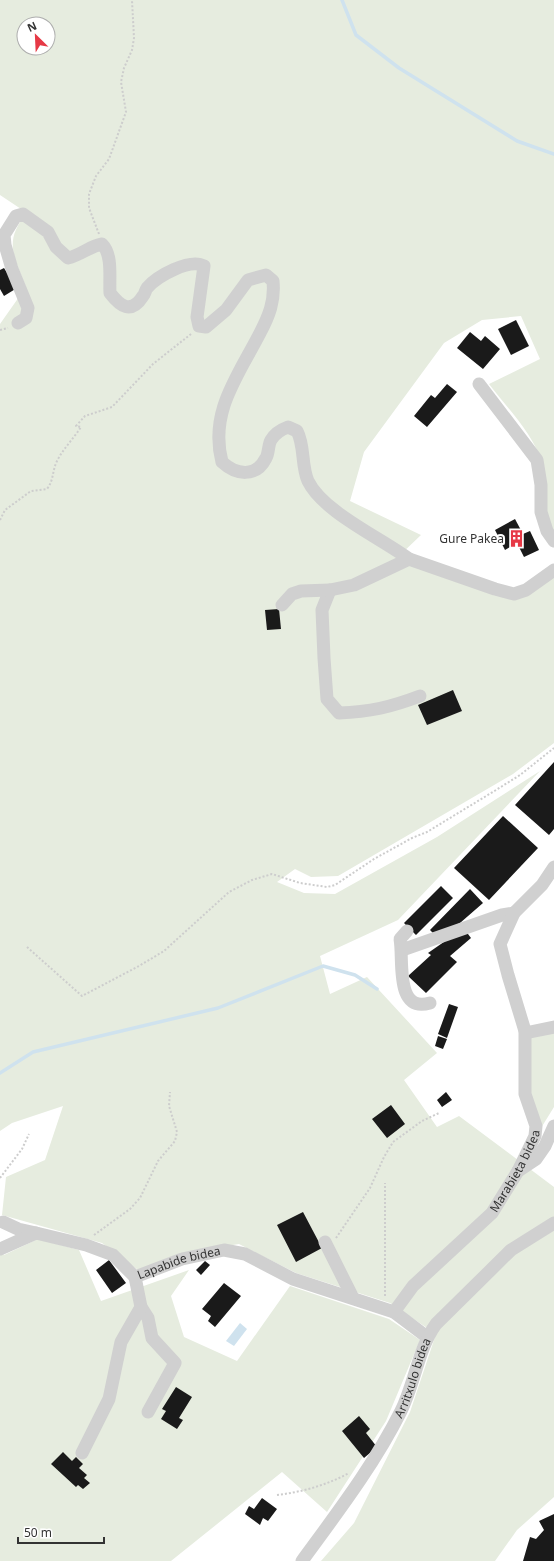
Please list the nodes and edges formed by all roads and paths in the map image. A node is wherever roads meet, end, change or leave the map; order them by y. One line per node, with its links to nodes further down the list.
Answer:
1 (132, 0): 2 (path)
2 (102, 244): 3 (street); 4 (street)
3 (18, 323)
4 (199, 326): 6 (path); 8 (street)
5 (479, 384): 7 (street)
6 (0, 520)
7 (554, 540)
8 (409, 559): 9 (street); 10 (street)
9 (554, 570)
10 (330, 590): 11 (street); 12 (street)
11 (282, 605)
12 (420, 696)
13 (554, 748): 17 (path)
14 (554, 867): 15 (street, Marabieta bidea)
15 (514, 913): 18 (street); 21 (street, Marabieta bidea)
16 (407, 931): 18 (street)
17 (27, 947)
18 (402, 950): 19 (street)
19 (430, 1003)
20 (554, 1028): 21 (street)
21 (525, 1031): 26 (street, Marabieta bidea)
22 (170, 1092): 33 (path)
23 (439, 1113): 32 (path)
24 (554, 1126): 26 (street)
25 (29, 1134): 27 (path)
26 (518, 1171): 38 (street, Marabieta bidea)
27 (0, 1178)
28 (385, 1184): 38 (path)
29 (3, 1222): 31 (street, Lapabide bidea)
30 (554, 1223): 39 (street, Arritxulo bidea)
31 (36, 1233): 33 (street, Lapabide bidea); 34 (street)
32 (327, 1245): 36 (street)
33 (91, 1247): 35 (street, Lapabide bidea)
34 (0, 1249)
35 (135, 1277): 36 (street, Lapabide bidea); 37 (street)
36 (353, 1298): 38 (street, Lapabide bidea)
37 (141, 1307): 40 (street); 41 (street)
38 (389, 1310): 39 (street, Lapabide bidea)
39 (427, 1337): 44 (street, Arritxulo bidea)
40 (148, 1412)
41 (82, 1453)
42 (350, 1473): 43 (path)
43 (277, 1495)
44 (302, 1561)

